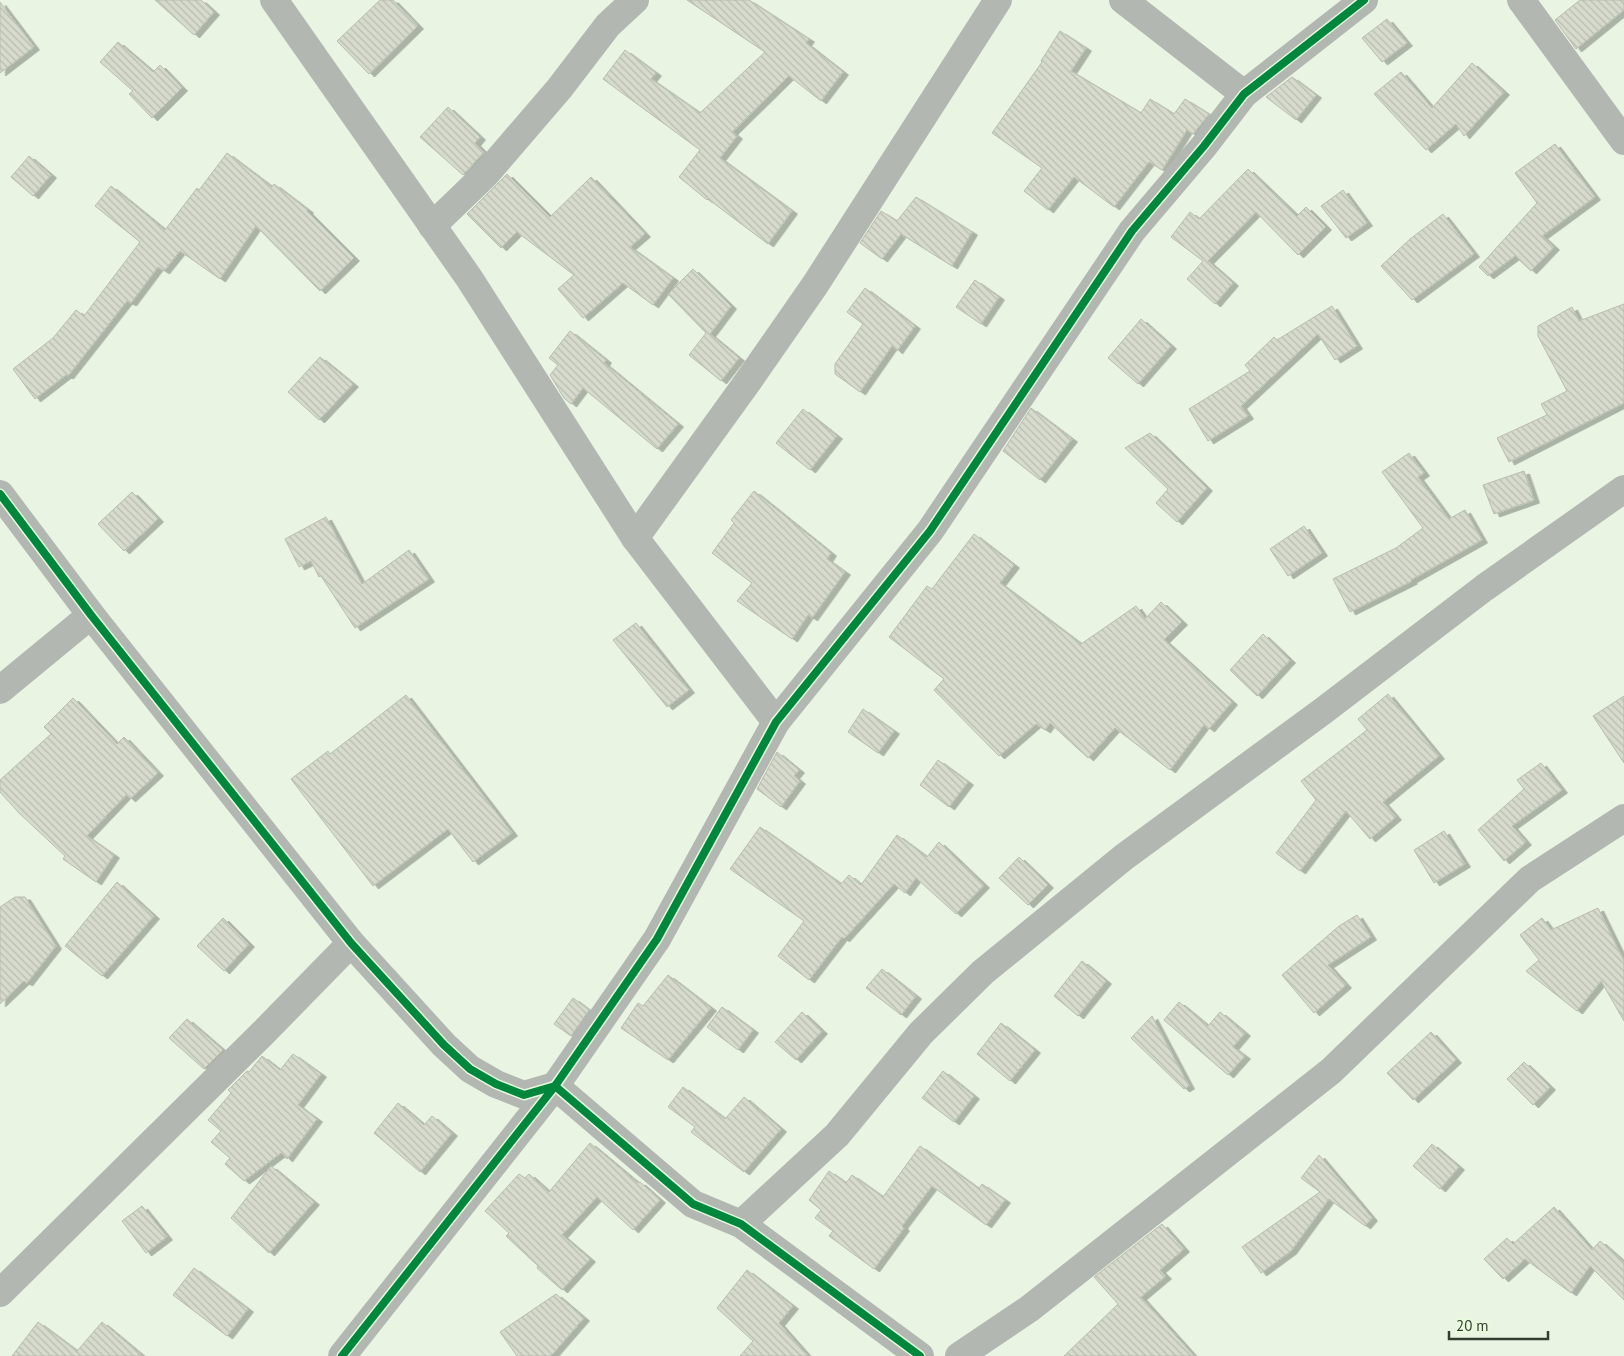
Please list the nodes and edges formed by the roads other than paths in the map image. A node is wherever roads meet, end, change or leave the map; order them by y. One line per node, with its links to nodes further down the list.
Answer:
1 (274, 0): 9 (street)
2 (635, 0): 9 (street)
3 (998, 0): 12 (street)
4 (1123, 0): 7 (street)
5 (1364, 0): 7 (street)
6 (1521, 0): 8 (street)
7 (1244, 94): 15 (street)
8 (1624, 141)
9 (432, 226): 12 (street)
10 (1624, 489): 19 (street)
11 (0, 494): 13 (street)
12 (635, 538): 15 (street)
13 (90, 615): 14 (street); 17 (street)
14 (0, 690)
15 (776, 722): 18 (street)
16 (1624, 818): 23 (street)
17 (351, 943): 18 (street); 20 (street)
18 (555, 1086): 19 (street); 21 (street)
19 (741, 1224): 22 (street)
20 (0, 1292)
21 (342, 1356)
22 (920, 1356)
23 (959, 1356)

